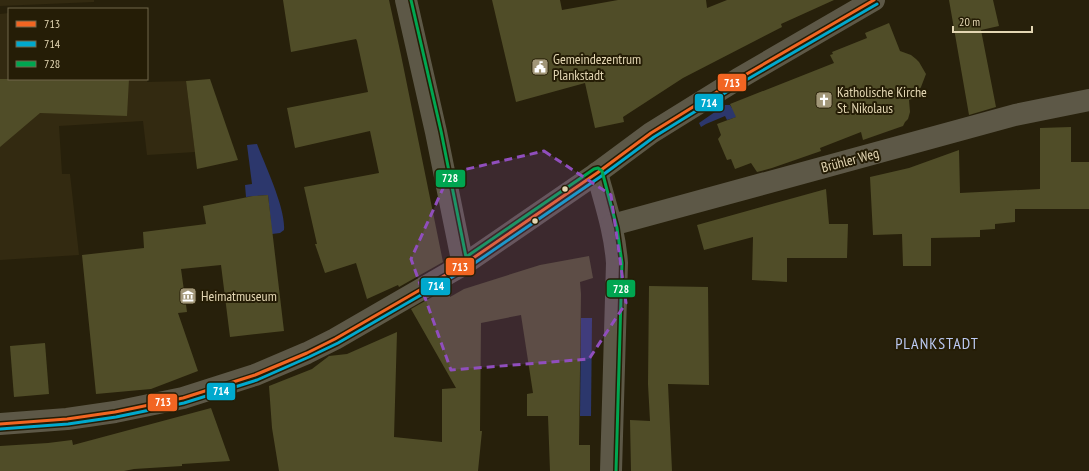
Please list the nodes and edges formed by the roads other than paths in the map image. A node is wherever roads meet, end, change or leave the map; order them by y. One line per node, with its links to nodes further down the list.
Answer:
1 (406, 0): 6 (street)
2 (874, 0): 4 (street)
3 (1089, 100): 5 (street, Brühler Weg)
4 (597, 173): 5 (street); 6 (street)
5 (612, 225): 8 (street)
6 (463, 265): 7 (street)
7 (0, 424)
8 (611, 471)

